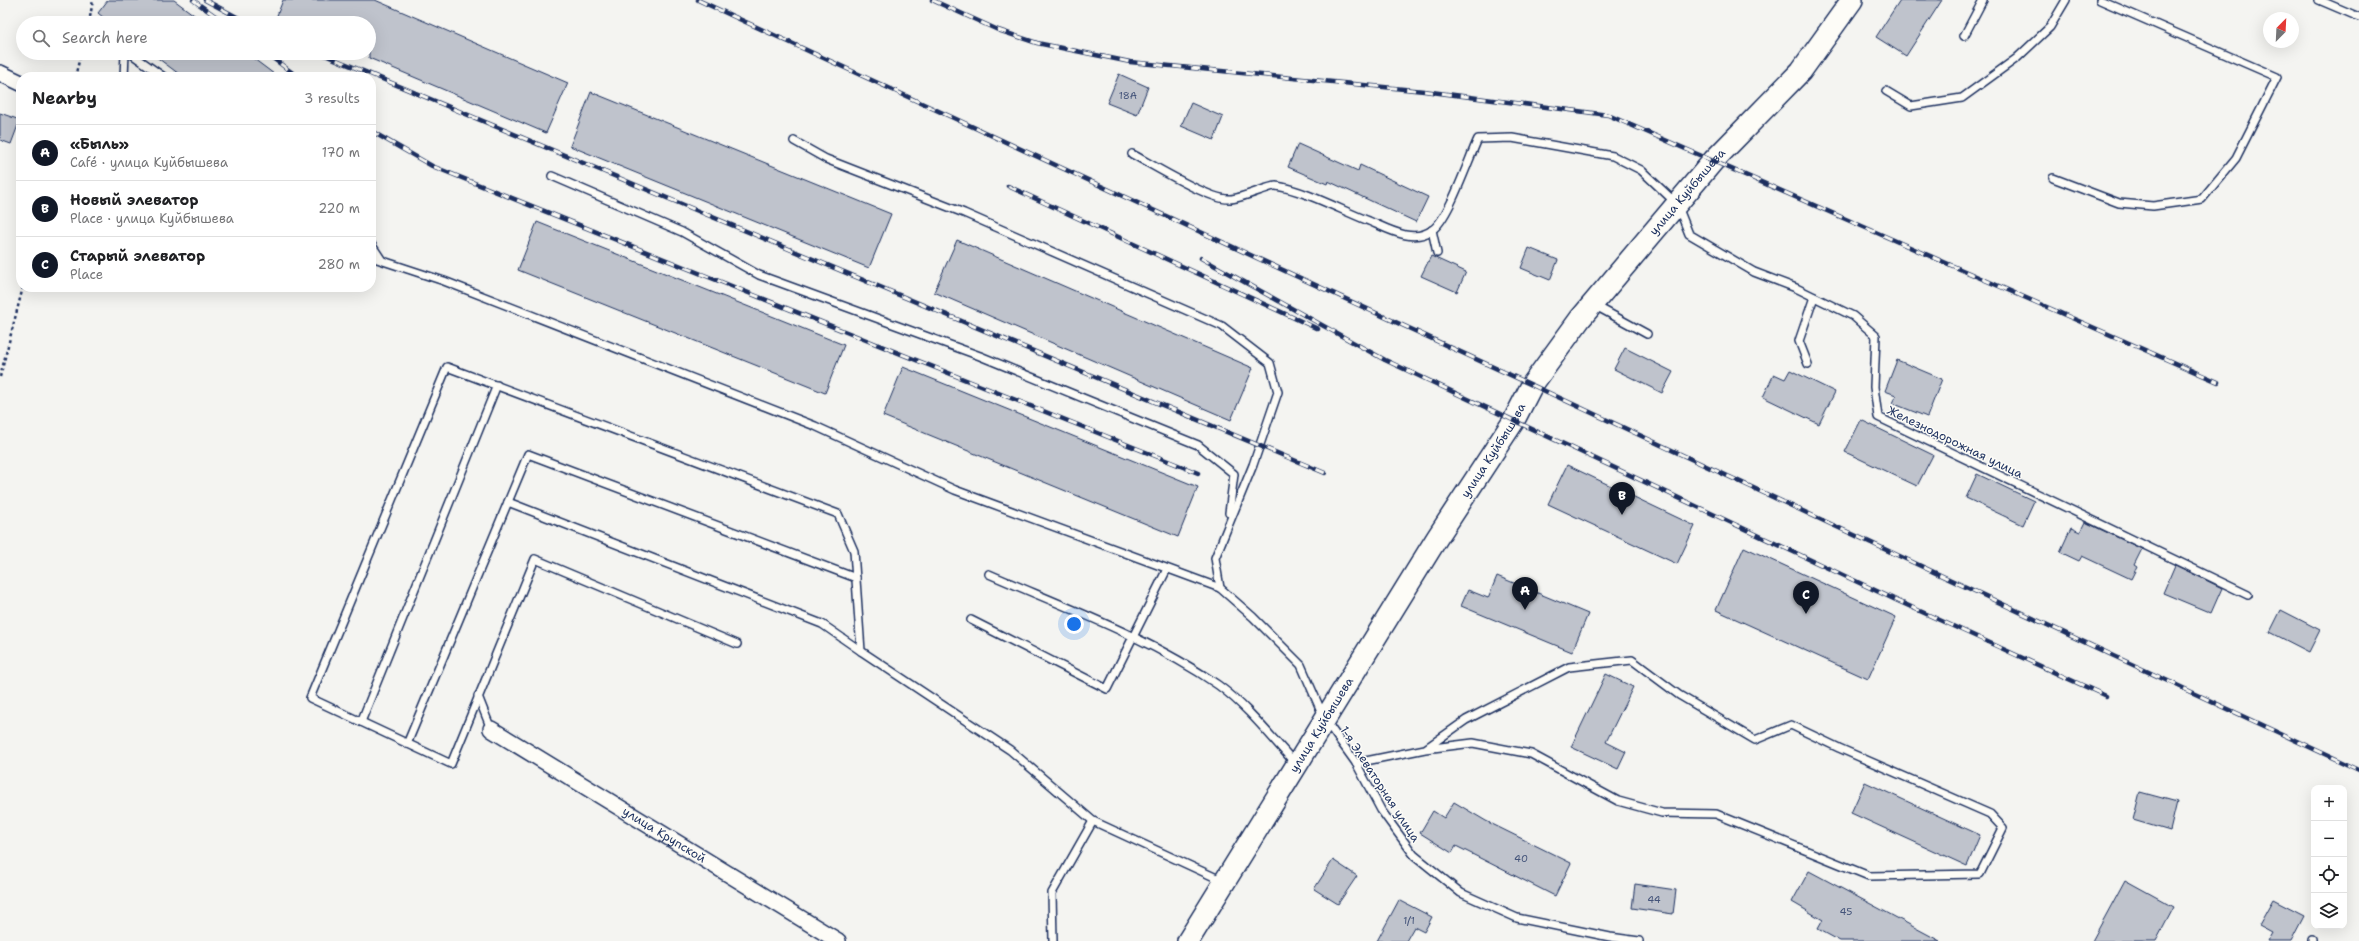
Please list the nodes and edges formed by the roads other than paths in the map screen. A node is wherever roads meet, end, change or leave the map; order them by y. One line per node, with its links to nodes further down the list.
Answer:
1 (1852, 0): 19 (street, улица Куйбышева)
2 (1983, 0): 7 (lane)
3 (2066, 0): 14 (lane)
4 (2100, 0): 18 (lane)
5 (2319, 0): 6 (lane)
6 (2359, 17)
7 (1964, 36)
8 (125, 60): 10 (lane)
9 (140, 60): 11 (lane)
10 (124, 72)
11 (157, 72)
12 (0, 73): 13 (street)
13 (16, 80)
14 (1886, 91)
15 (794, 141): 31 (lane)
16 (1132, 154): 20 (lane)
17 (552, 176): 31 (lane)
18 (2053, 178)
19 (1677, 204): 20 (lane, Железнодорожная улица); 25 (lane, Железнодорожная улица); 26 (street, улица Куйбышева)
20 (1432, 230): 22 (lane)
21 (376, 252): 24 (lane)
22 (1437, 253)
23 (376, 258): 24 (lane)
24 (381, 259): 32 (lane)
25 (1814, 297): 28 (lane); 36 (lane, Железнодорожная улица)
26 (1594, 305): 27 (lane); 42 (street, улица Куйбышева)
27 (1647, 334)
28 (1808, 364)
29 (497, 385): 34 (lane); 43 (lane); 43 (lane)
30 (508, 502): 34 (lane); 40 (lane); 45 (lane)
31 (1227, 523): 35 (lane)
32 (1167, 569): 35 (lane); 38 (lane)
33 (989, 574): 38 (lane)
34 (856, 578): 40 (lane)
35 (1220, 588): 42 (lane, 1-я Элеваторная улица)
36 (2248, 595)
37 (971, 620): 38 (lane)
38 (1133, 636): 48 (lane)
39 (737, 644): 41 (lane)
40 (861, 651): 49 (lane)
41 (478, 696): 44 (lane); 45 (lane)
42 (1325, 720): 47 (lane, 1-я Элеваторная улица); 48 (street, улица Куйбышева)
43 (361, 722): 45 (lane)
44 (491, 729): 51 (street, улица Крупской)
45 (407, 744)
46 (1425, 749): 46 (lane); 47 (lane)
47 (1356, 763): 54 (lane, 1-я Элеваторная улица)
48 (1297, 765): 50 (street, улица Куйбышева)
49 (1093, 821): 50 (lane); 52 (lane)
50 (1225, 882): 53 (street, улица Куйбышева)
51 (838, 941)
52 (1053, 941)
53 (1188, 941)
54 (1639, 941)

